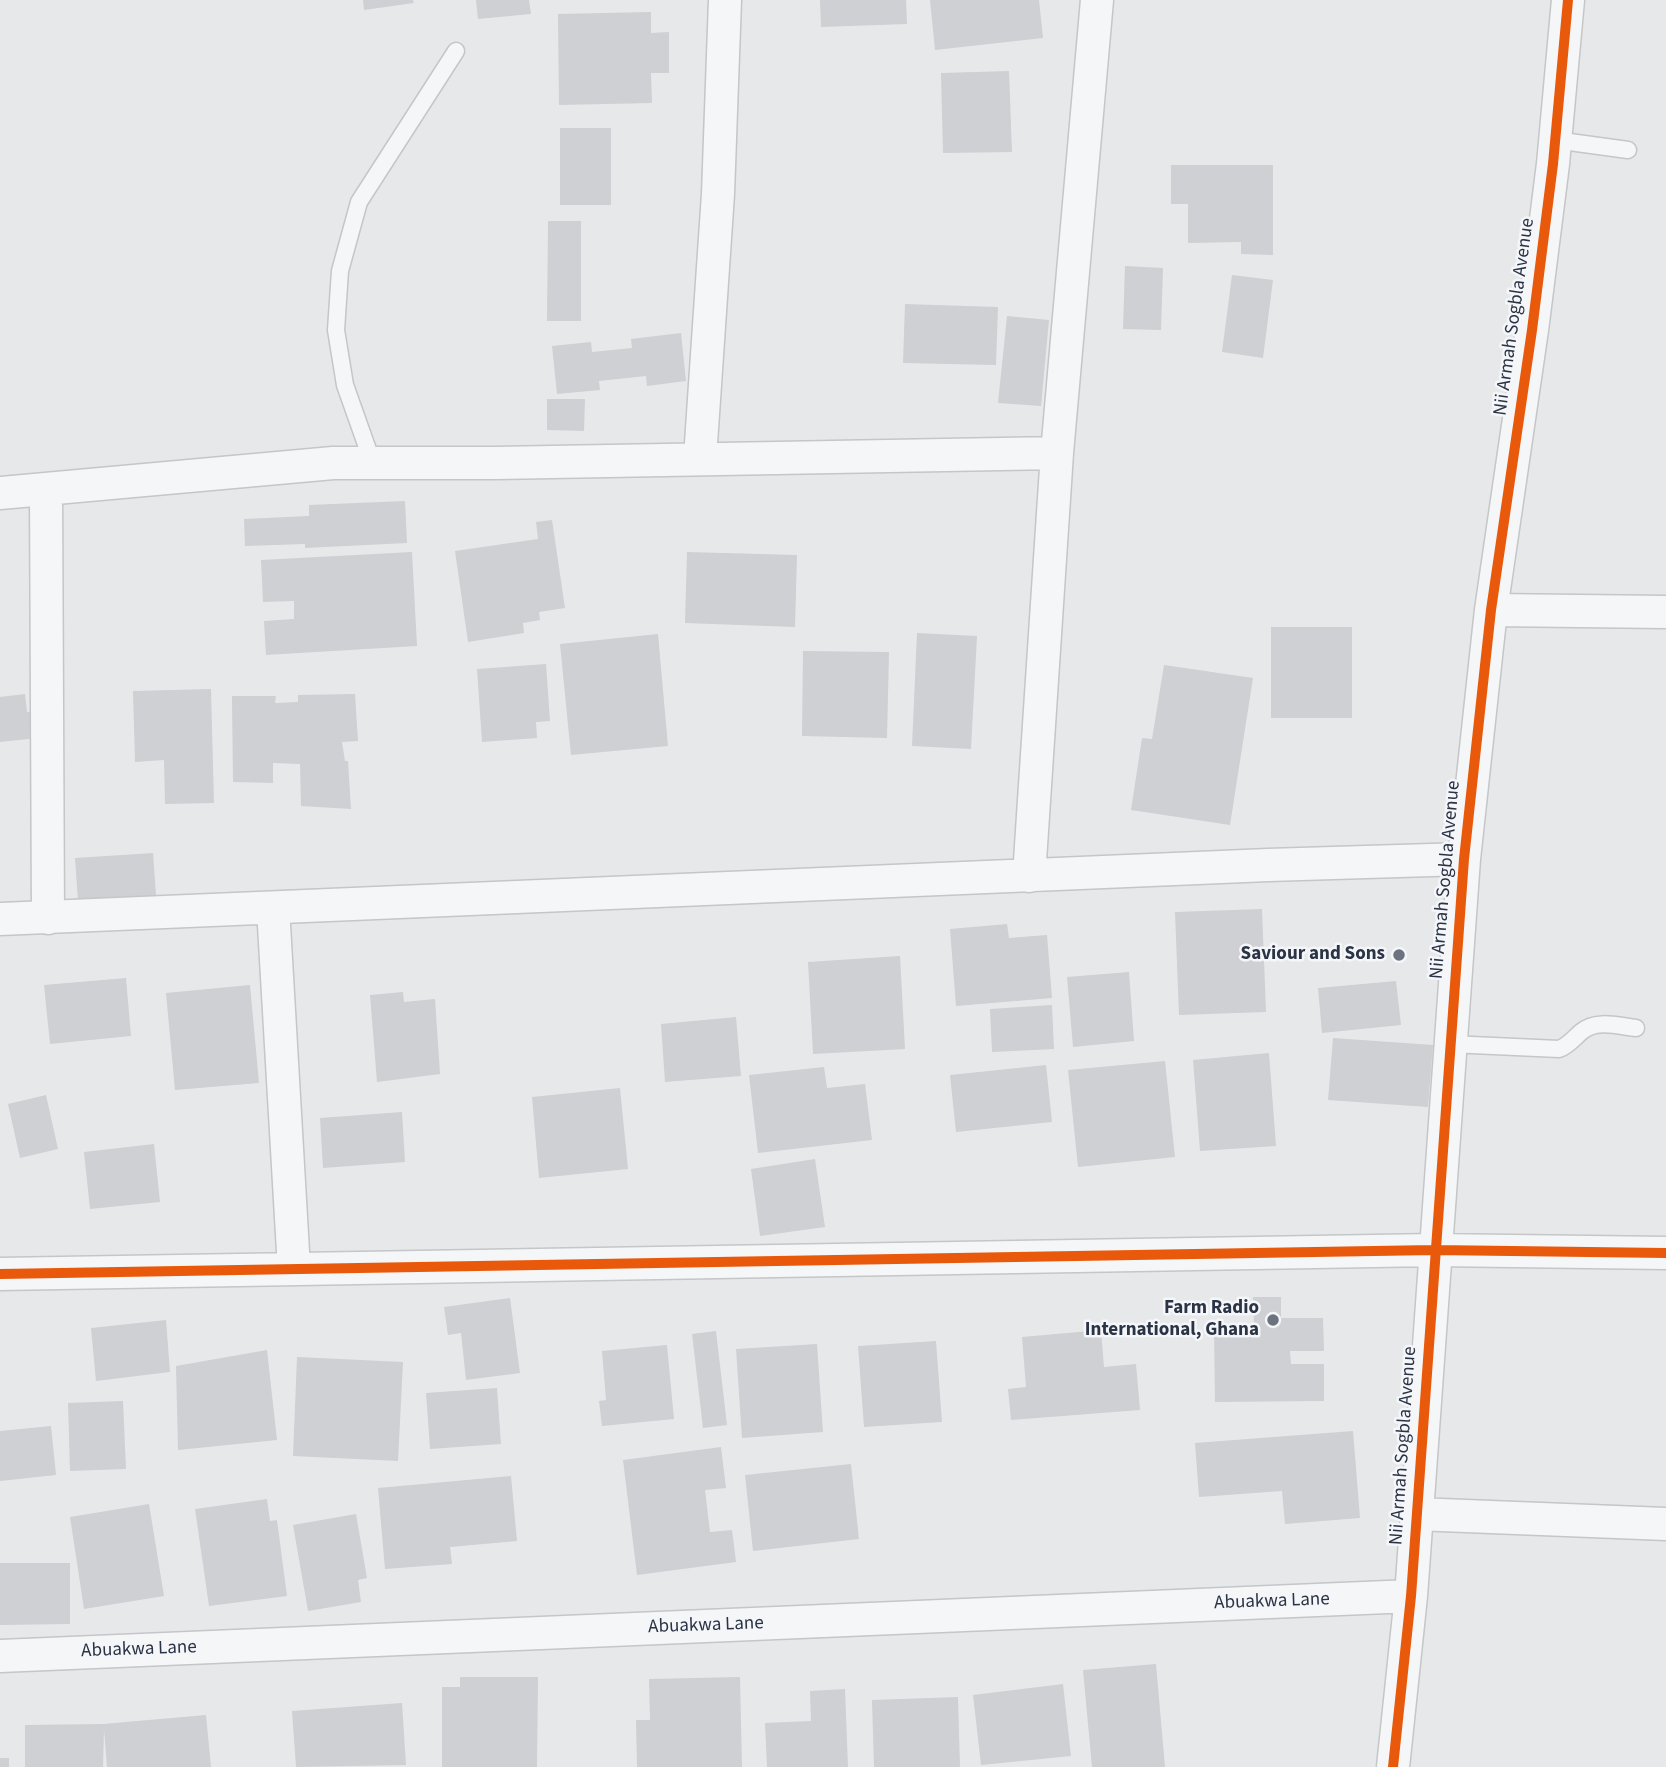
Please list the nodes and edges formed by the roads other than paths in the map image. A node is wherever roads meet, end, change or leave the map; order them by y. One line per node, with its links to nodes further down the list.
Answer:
1 (725, 0): 8 (street)
2 (1097, 0): 7 (street)
3 (1568, 0): 5 (street, Nii Armah Sogbla Avenue)
4 (456, 51): 9 (lane)
5 (1555, 140): 6 (lane); 12 (street, Nii Armah Sogbla Avenue)
6 (1628, 150)
7 (1057, 453): 8 (street); 15 (street)
8 (700, 458): 9 (street)
9 (373, 464): 10 (street)
10 (46, 491): 11 (street); 17 (street)
11 (0, 494)
12 (1491, 610): 13 (street); 14 (street, Nii Armah Sogbla Avenue)
13 (1666, 612)
14 (1464, 859): 15 (street); 20 (street, Nii Armah Sogbla Avenue)
15 (1030, 876): 16 (street)
16 (273, 908): 17 (street); 23 (street)
17 (48, 918): 18 (street)
18 (0, 919)
19 (1636, 1028): 20 (lane)
20 (1450, 1044): 21 (street, Nii Armah Sogbla Avenue)
21 (1434, 1250): 22 (street); 23 (street); 25 (street, Nii Armah Sogbla Avenue)
22 (1666, 1253)
23 (294, 1269): 24 (street)
24 (0, 1274)
25 (1416, 1514): 26 (street); 27 (street, Nii Armah Sogbla Avenue)
26 (1666, 1524)
27 (1411, 1596): 28 (street, Abuakwa Lane); 29 (street, Nii Armah Sogbla Avenue)
28 (0, 1656)
29 (1393, 1767)

